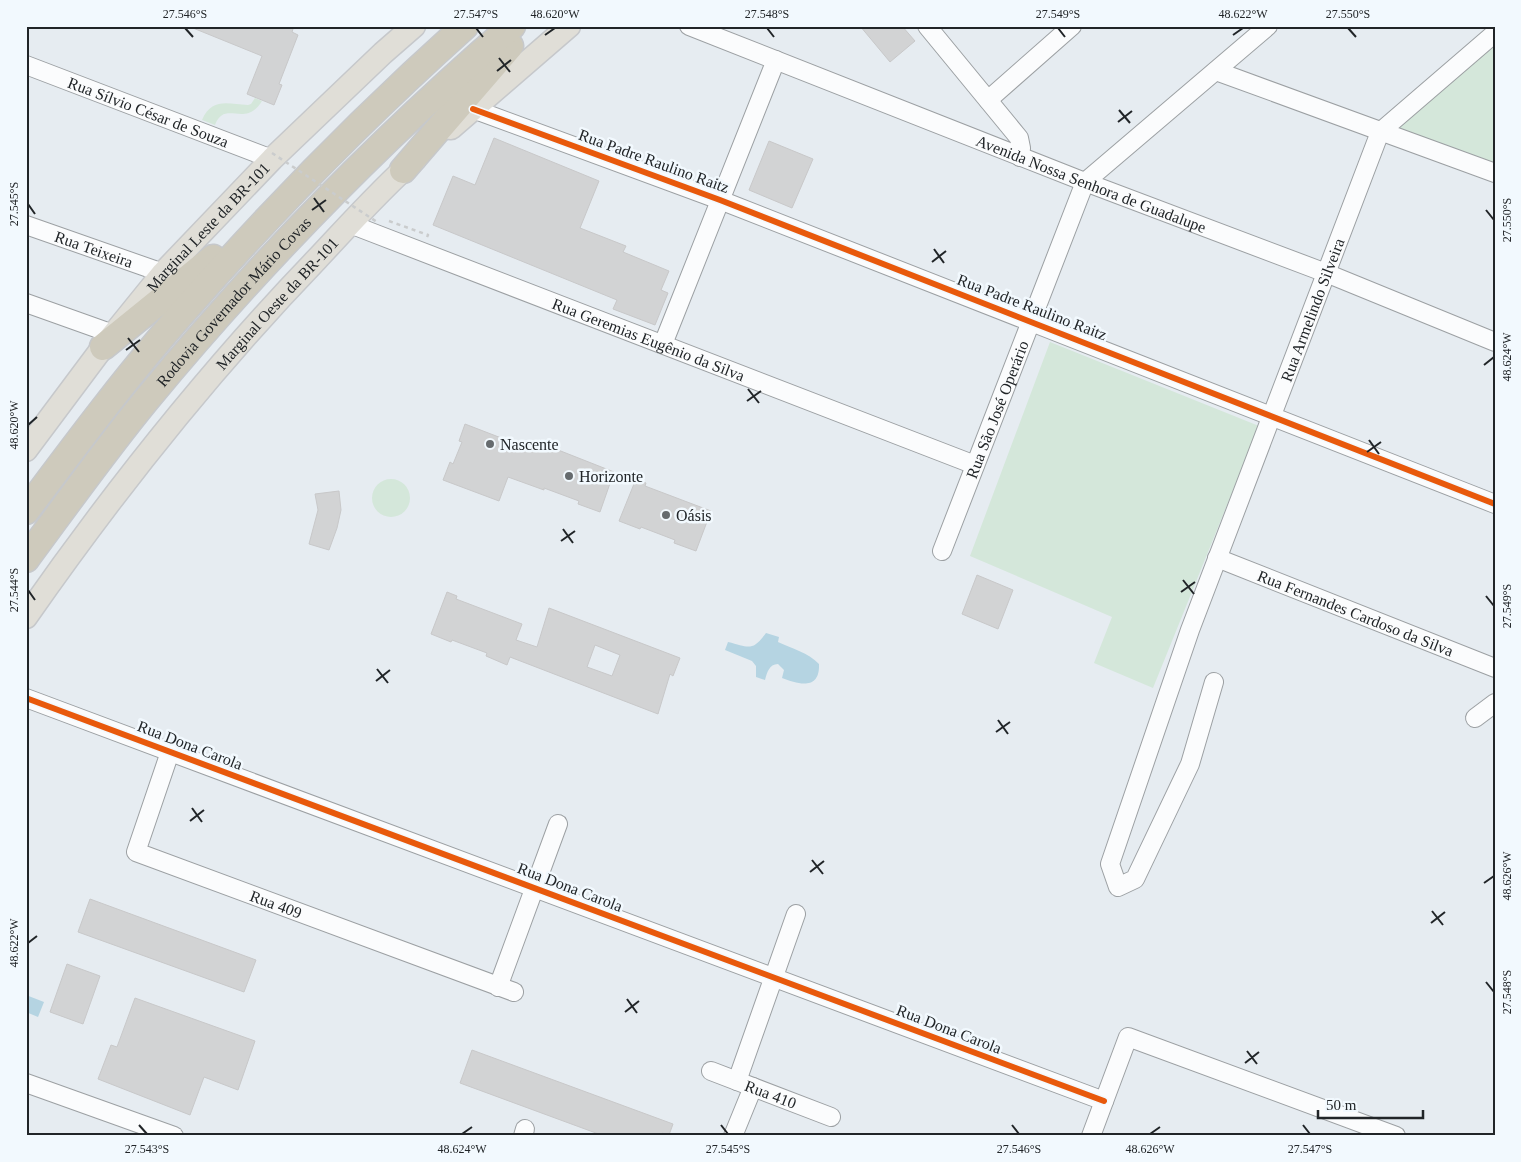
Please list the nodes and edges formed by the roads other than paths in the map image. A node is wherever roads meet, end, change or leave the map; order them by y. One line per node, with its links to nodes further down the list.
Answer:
1 (414, 26): 17 (main road, Marginal Leste da BR-101)
2 (465, 26): 23 (highway, Rodovia Governador Mário Covas)
3 (512, 26): 40 (highway, Rodovia Governador Mário Covas)
4 (527, 26): 19 (highway)
5 (569, 26): 15 (main road, Marginal Oeste da BR-101)
6 (689, 26): 11 (street, Avenida Nossa Senhora de Guadalupe)
7 (927, 26): 14 (street)
8 (1072, 26): 14 (street)
9 (1268, 26): 13 (street, Rua São José Operário)
10 (1495, 33): 16 (street, Rua Armelindo Silveira)
11 (776, 60): 18 (street, Avenida Nossa Senhora de Guadalupe); 22 (street)
12 (26, 65): 17 (street, Rua Sílvio César de Souza)
13 (1216, 71): 16 (street); 21 (street, Rua São José Operário)
14 (988, 100): 18 (street)
15 (473, 109): 19 (main road, Marginal Oeste da BR-101); 22 (street, Rua Padre Raulino Raitz)
16 (1380, 132): 20 (street); 26 (street, Rua Armelindo Silveira)
17 (272, 156): 27 (main road, Marginal Leste da BR-101)
18 (1020, 157): 21 (street, Avenida Nossa Senhora de Guadalupe)
19 (403, 170): 24 (main road, Marginal Oeste da BR-101)
20 (1495, 173)
21 (1084, 182): 26 (street, Avenida Nossa Senhora de Guadalupe); 29 (street, Rua São José Operário)
22 (720, 200): 29 (street, Rua Padre Raulino Raitz); 32 (street)
23 (278, 206): 30 (highway); 37 (highway, Rodovia Governador Mário Covas)
24 (350, 224): 32 (street, Rua Geremias Eugênio da Silva); 41 (main road, Marginal Oeste da BR-101)
25 (26, 225): 27 (street, Rua Teixeira)
26 (1326, 272): 31 (street, Avenida Nossa Senhora de Guadalupe); 33 (street, Rua Armelindo Silveira)
27 (163, 273): 30 (main road, Marginal Leste da BR-101)
28 (26, 303): 30 (street)
29 (1031, 322): 33 (street, Rua Padre Raulino Raitz); 35 (street, Rua São José Operário)
30 (108, 340): 34 (main road, Marginal Leste da BR-101)
31 (1495, 342)
32 (663, 344): 35 (street, Rua Geremias Eugênio da Silva)
33 (1271, 416): 36 (street, Rua Padre Raulino Raitz); 39 (street, Rua Armelindo Silveira)
34 (26, 450)
35 (975, 465): 38 (street, Rua São José Operário)
36 (1495, 504)
37 (26, 510)
38 (942, 552)
39 (1217, 558): 42 (street, Rua Fernandes Cardoso da Silva); 43 (street, Rua Armelindo Silveira)
40 (26, 559)
41 (26, 618)
42 (1495, 668)
43 (1214, 682)
44 (26, 698): 47 (street, Rua Dona Carola)
45 (1495, 703): 46 (street)
46 (1475, 718)
47 (170, 752): 49 (street, Rua Dona Carola); 49 (street, Rua 409)
48 (558, 824): 49 (street)
49 (534, 888): 51 (street, Rua Dona Carola)
50 (796, 914): 51 (street)
51 (773, 978): 54 (street); 55 (street, Rua Dona Carola)
52 (711, 1071): 54 (street, Rua 410)
53 (26, 1082): 58 (street)
54 (745, 1084): 56 (street, Rua 410); 59 (street)
55 (1104, 1101): 57 (street); 60 (street)
56 (831, 1117)
57 (1098, 1131)
58 (174, 1136)
59 (734, 1136)
60 (1396, 1136)

